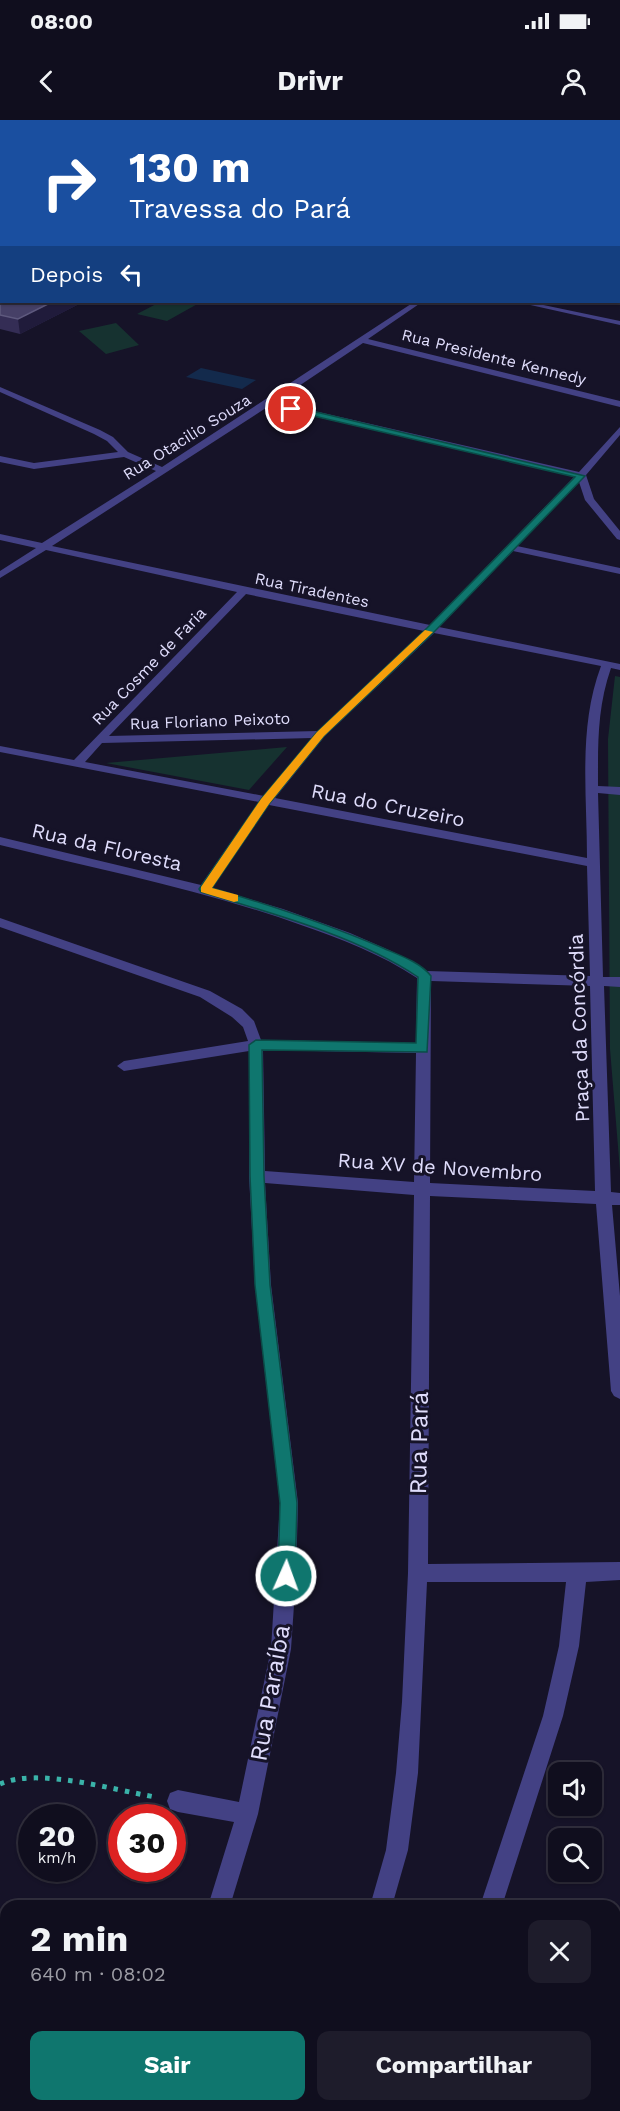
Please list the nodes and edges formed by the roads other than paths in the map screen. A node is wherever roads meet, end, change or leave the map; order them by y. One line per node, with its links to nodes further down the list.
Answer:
1 (417, 303): 4 (street, Rua Otacilio Souza)
2 (526, 303): 3 (street)
3 (620, 323)
4 (362, 340): 6 (street, Rua Otacilio Souza); 7 (street, Rua Presidente Kennedy)
5 (0, 389): 9 (street)
6 (268, 403): 11 (street, Rua Otacilio Souza); 12 (street)
7 (620, 404)
8 (620, 430): 12 (street, Rua Floriano Peixoto)
9 (125, 454): 10 (street); 11 (street)
10 (0, 459)
11 (163, 471): 15 (street, Rua Otacilio Souza)
12 (581, 476): 14 (street); 16 (street, Rua Floriano Peixoto)
13 (0, 537): 15 (street, Rua Tiradentes)
14 (620, 537)
15 (43, 546): 18 (street, Rua Otacilio Souza); 19 (street, Rua Tiradentes)
16 (511, 548): 17 (street); 20 (street, Rua Floriano Peixoto)
17 (620, 571)
18 (0, 575)
19 (244, 591): 20 (street, Rua Tiradentes); 23 (street, Rua Cosme de Faria)
20 (431, 630): 21 (street, Rua Tiradentes); 22 (street, Rua Floriano Peixoto)
21 (613, 666): 26 (street, Praça da Concórdia)
22 (321, 734): 23 (street, Rua Floriano Peixoto); 28 (street, Rua Floriano Peixoto)
23 (101, 741): 25 (street, Rua Cosme de Faria)
24 (0, 749): 25 (street, Rua do Cruzeiro)
25 (78, 762): 28 (street, Rua do Cruzeiro)
26 (592, 789): 27 (street); 30 (street, Praça da Concórdia)
27 (620, 791)
28 (265, 802): 30 (street, Rua do Cruzeiro); 31 (street, Rua Floriano Peixoto)
29 (0, 841): 31 (street, Rua da Floresta)
30 (593, 863): 34 (street, Praça da Concórdia)
31 (205, 889): 33 (street, Rua da Floresta)
32 (0, 922): 36 (street)
33 (424, 976): 34 (street); 37 (street, Rua Pará)
34 (597, 981): 35 (street); 41 (street, Praça da Concórdia)
35 (620, 982)
36 (256, 1045): 37 (street); 38 (street); 39 (street, Rua Paraíba)
37 (422, 1048): 40 (street, Rua Pará)
38 (124, 1066)
39 (257, 1176): 40 (street, Rua XV de Novembro); 49 (street, Rua Paraíba)
40 (422, 1189): 41 (street, Rua XV de Novembro); 46 (street, Rua Pará)
41 (603, 1198): 42 (street, Rua XV de Novembro); 43 (street, Praça da Concórdia)
42 (620, 1199)
43 (615, 1289): 44 (street, Praça da Concórdia)
44 (620, 1391)
45 (620, 1571): 47 (street)
46 (418, 1573): 47 (street); 51 (street, Rua Pará)
47 (576, 1573): 52 (street)
48 (178, 1801): 49 (street)
49 (247, 1814): 50 (street, Rua Paraíba)
50 (221, 1900)
51 (383, 1900)
52 (493, 1900)

